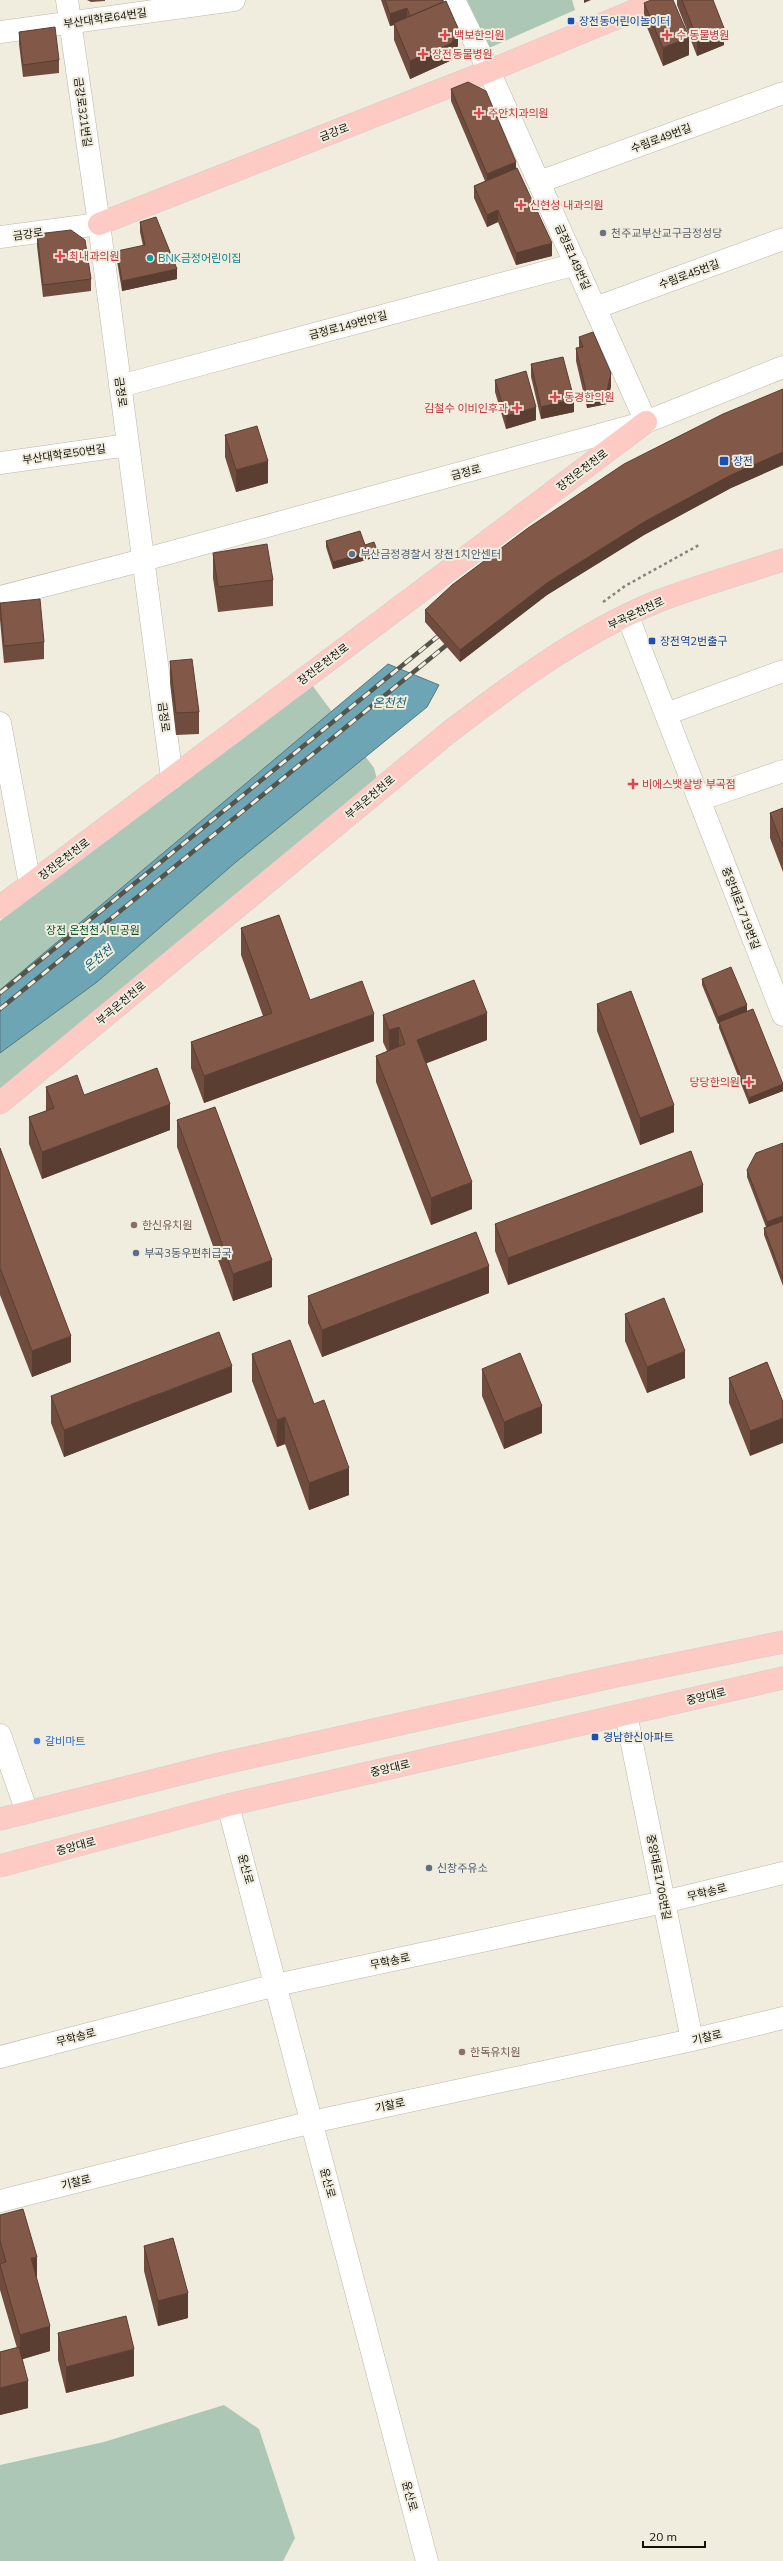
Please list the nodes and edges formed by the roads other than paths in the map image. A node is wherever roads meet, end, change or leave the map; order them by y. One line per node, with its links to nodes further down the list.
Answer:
1 (67, 0): 5 (street, 금강로321번길)
2 (234, 0): 5 (street, 부산대학로64번길)
3 (454, 0): 7 (street, 금정로149번길)
4 (660, 0): 7 (main road, 금강로)
5 (70, 23): 6 (street, 부산대학로64번길); 10 (street, 금강로321번길)
6 (0, 32)
7 (490, 71): 9 (street, 금정로149번길); 10 (main road, 금강로)
8 (783, 93): 9 (street, 수림로49번길)
9 (539, 182): 13 (street, 금정로149번길)
10 (99, 224): 11 (street, 금강로); 16 (street, 금정로)
11 (0, 237)
12 (783, 239): 14 (street, 수림로45번길)
13 (576, 264): 14 (street, 금정로149번길); 16 (street, 금정로149번안길)
14 (596, 308): 17 (street, 금정로149번길)
15 (783, 367): 17 (street, 금정로)
16 (120, 386): 18 (street, 금정로)
17 (646, 422): 20 (street, 금정로); 28 (main road, 장전온천천로)
18 (128, 445): 19 (street, 부산대학로50번길); 20 (street, 금정로)
19 (0, 463)
20 (143, 560): 22 (street, 금정로); 28 (street, 금정로)
21 (783, 560): 23 (main road, 부곡온천천로)
22 (0, 597)
23 (628, 617): 25 (street, 중앙대로1719번길); 33 (main road, 부곡온천천로)
24 (783, 671): 25 (street)
25 (666, 714): 29 (street, 중앙대로1719번길)
26 (0, 723): 30 (street)
27 (783, 771): 29 (street)
28 (172, 778): 30 (main road, 장전온천천로)
29 (699, 800): 32 (street, 중앙대로1719번길)
30 (30, 884): 31 (main road, 장전온천천로)
31 (0, 907)
32 (783, 1015)
33 (0, 1103)
34 (783, 1642): 39 (main road)
35 (783, 1678): 36 (main road, 중앙대로)
36 (626, 1714): 38 (main road, 중앙대로); 43 (street, 중앙대로1706번길)
37 (0, 1735): 39 (street)
38 (228, 1805): 41 (main road, 중앙대로); 44 (street, 윤산로)
39 (27, 1812): 40 (main road)
40 (0, 1819)
41 (0, 1866)
42 (783, 1873): 43 (street, 무학송로)
43 (664, 1902): 44 (street, 무학송로); 46 (street, 중앙대로1706번길)
44 (276, 1985): 47 (street, 무학송로); 48 (street, 윤산로)
45 (783, 2018): 46 (street, 기찰로)
46 (692, 2040): 48 (street, 기찰로)
47 (0, 2057)
48 (312, 2122): 49 (street, 기찰로); 50 (street, 윤산로)
49 (0, 2201)
50 (427, 2561)

